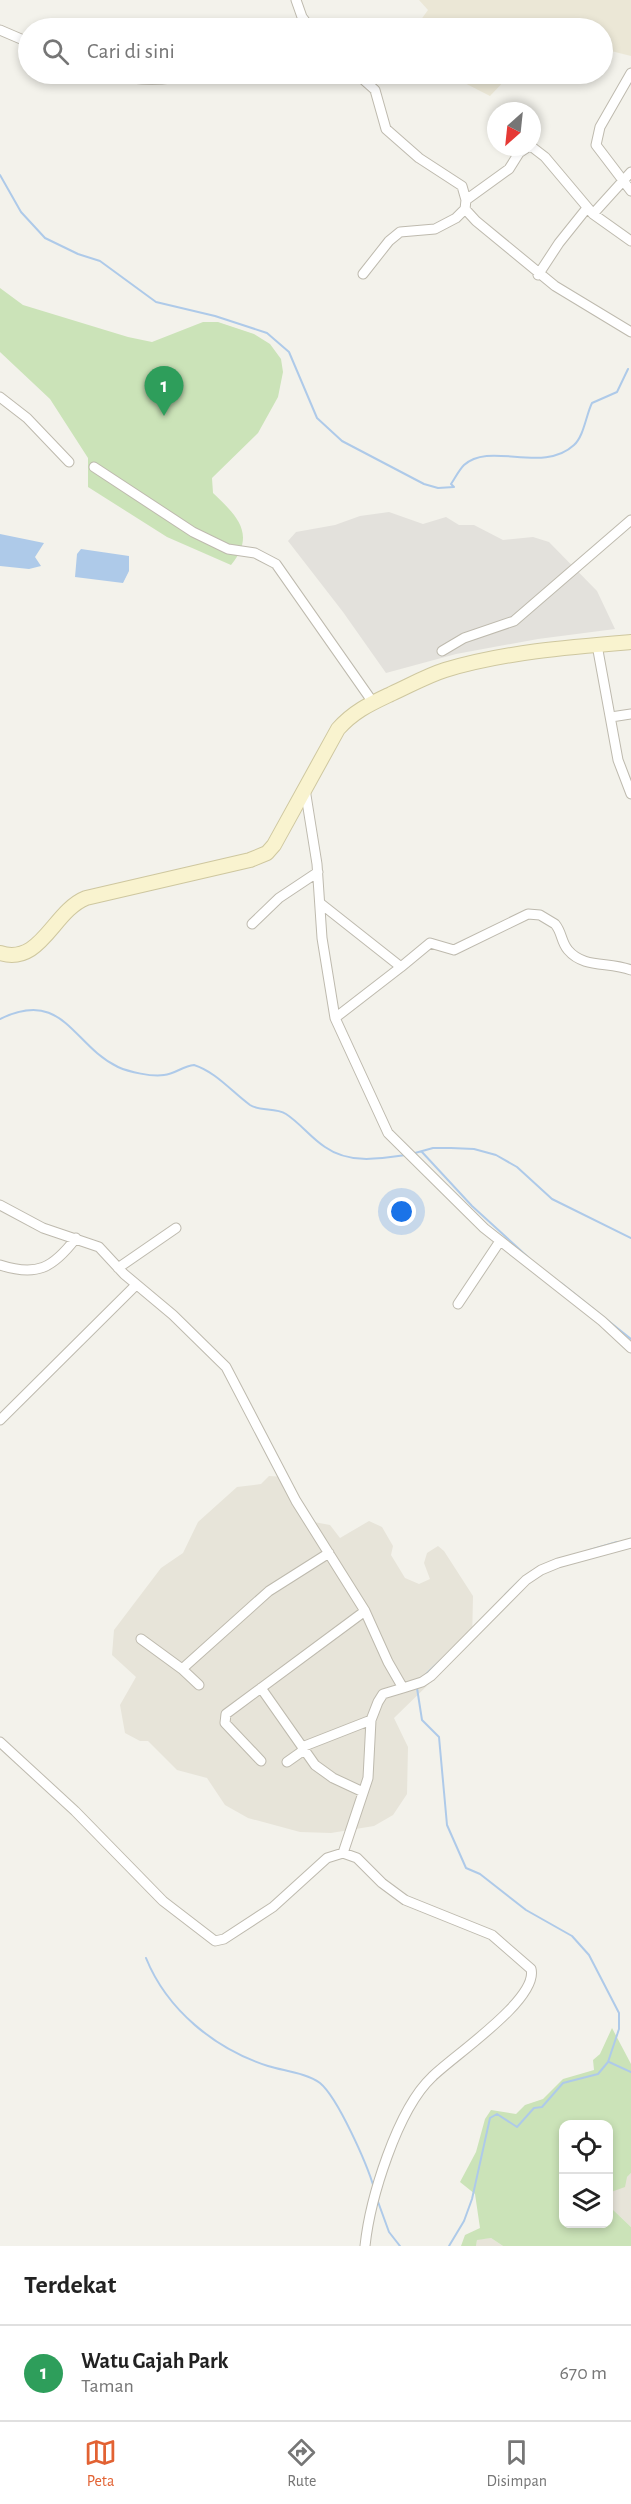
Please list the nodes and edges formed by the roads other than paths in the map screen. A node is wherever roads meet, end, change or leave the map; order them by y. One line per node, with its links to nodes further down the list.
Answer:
1 (296, 0): 2 (street)
2 (303, 18)
3 (0, 30): 4 (street)
4 (18, 38)
5 (631, 73): 10 (street)
6 (368, 84): 12 (street)
7 (541, 154): 13 (street)
8 (517, 156): 12 (street)
9 (631, 172): 10 (street)
10 (623, 181): 11 (street); 13 (street)
11 (631, 191)
12 (466, 205): 15 (street); 16 (street)
13 (590, 211): 14 (street); 16 (street)
14 (629, 236)
15 (363, 274)
16 (538, 275): 17 (street)
17 (631, 332)
18 (0, 397): 19 (street)
19 (69, 462)
20 (94, 467): 25 (street)
21 (631, 520): 24 (street)
22 (631, 642): 23 (main road)
23 (597, 645): 25 (main road); 27 (street)
24 (442, 651)
25 (372, 701): 29 (main road)
26 (631, 714): 27 (street)
27 (611, 717): 28 (street)
28 (628, 776): 30 (street)
29 (305, 789): 31 (street); 34 (main road)
30 (631, 794)
31 (318, 872): 32 (street); 33 (street)
32 (320, 903): 35 (street); 37 (street)
33 (252, 924)
34 (0, 953)
35 (401, 967): 36 (street); 37 (street)
36 (631, 970)
37 (335, 1018): 41 (street)
38 (0, 1205): 40 (street)
39 (176, 1228): 43 (street)
40 (76, 1238): 42 (street); 43 (street)
41 (500, 1241): 45 (street); 46 (street)
42 (0, 1265)
43 (118, 1268): 44 (street)
44 (136, 1285): 47 (street); 49 (street)
45 (458, 1305)
46 (631, 1348)
47 (0, 1420)
48 (631, 1543): 55 (street)
49 (329, 1553): 50 (street); 52 (street)
50 (366, 1611): 54 (street); 55 (street)
51 (141, 1639): 52 (street)
52 (182, 1670): 53 (street)
53 (199, 1685)
54 (261, 1688): 58 (street); 59 (street)
55 (403, 1688): 56 (street)
56 (371, 1720): 58 (street); 61 (street)
57 (0, 1742): 62 (street)
58 (303, 1748): 60 (street); 61 (street)
59 (261, 1761)
60 (286, 1762)
61 (363, 1792): 62 (street)
62 (343, 1853): 63 (street)
63 (365, 2246)

